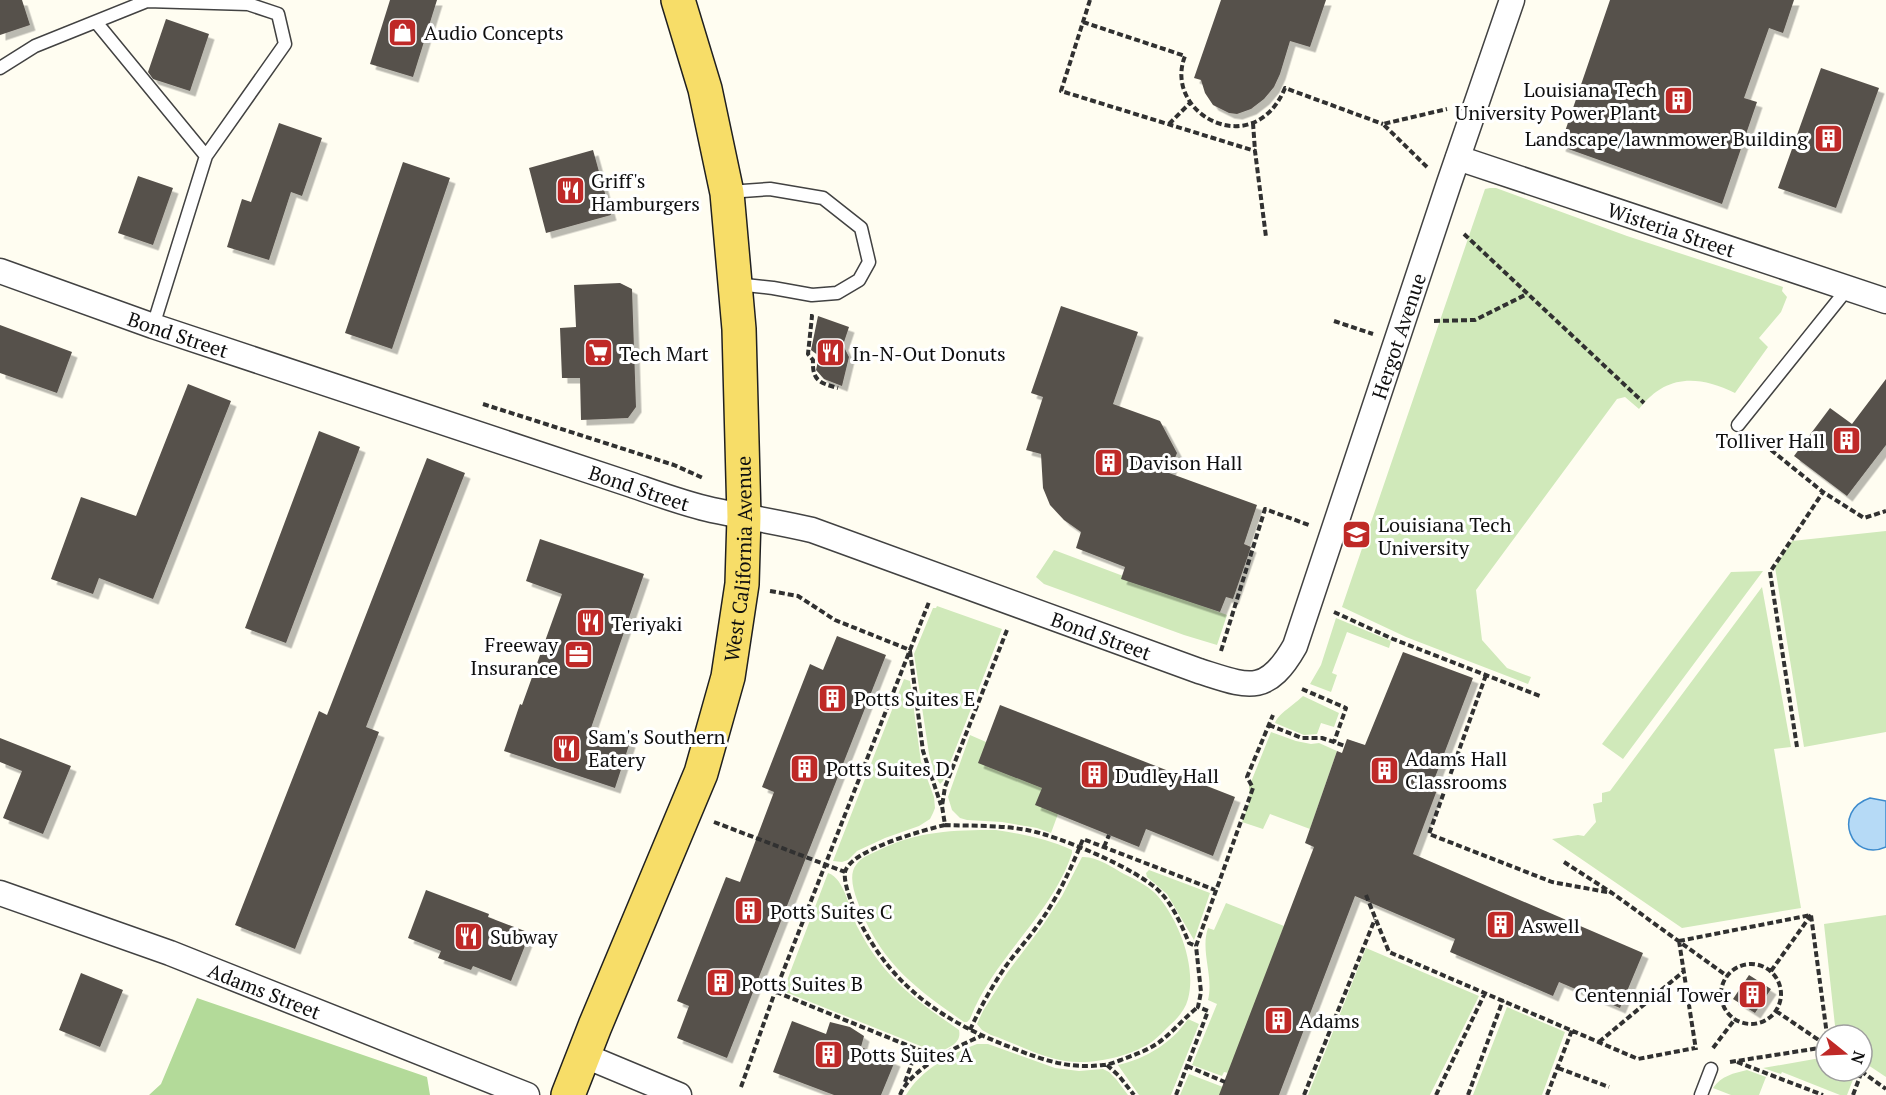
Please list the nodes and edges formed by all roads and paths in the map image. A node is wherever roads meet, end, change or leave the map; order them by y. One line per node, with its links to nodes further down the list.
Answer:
1 (678, 0): 16 (main road, West California Avenue)
2 (1090, 0): 5 (path)
3 (1512, 0): 14 (street, Hergot Avenue)
4 (96, 22): 6 (lane); 13 (lane); 13 (lane)
5 (1083, 22): 7 (path); 10 (path)
6 (0, 68)
7 (1191, 102): 9 (path); 10 (path)
8 (1451, 108): 11 (path)
9 (1253, 123): 11 (path); 12 (path)
10 (1169, 124): 12 (path)
11 (1383, 124): 15 (path)
12 (1255, 151): 18 (path)
13 (206, 156): 27 (lane)
14 (1458, 158): 21 (street, Wisteria Street); 45 (street, Hergot Avenue)
15 (1430, 170)
16 (727, 193): 20 (main road, West California Avenue); 20 (lane)
17 (1464, 234): 22 (path)
18 (1266, 237)
19 (0, 271): 27 (street, Bond Street)
20 (736, 284): 37 (main road, West California Avenue)
21 (1848, 288): 23 (street, Wisteria Street); 32 (lane)
22 (1527, 294): 26 (path); 31 (path)
23 (1886, 301)
24 (802, 314): 29 (path)
25 (1334, 321): 28 (path)
26 (1434, 321)
27 (153, 326): 37 (street, Bond Street)
28 (1375, 335)
29 (838, 388)
30 (477, 402): 34 (path)
31 (1644, 403)
32 (1738, 425)
33 (1771, 450): 35 (path)
34 (707, 479)
35 (1822, 492): 36 (path); 53 (path)
36 (1886, 511)
37 (744, 517): 45 (street, Bond Street); 89 (main road, West California Avenue)
38 (1313, 526): 44 (path)
39 (770, 591): 43 (path)
40 (929, 599): 43 (path)
41 (1334, 612): 46 (path)
42 (1008, 627): 54 (path)
43 (910, 650): 54 (path); 61 (path)
44 (1221, 651)
45 (1278, 671)
46 (1486, 675): 48 (path); 65 (path)
47 (1302, 689): 51 (path)
48 (1540, 696)
49 (1273, 715): 50 (path)
50 (1269, 725): 51 (path); 63 (path)
51 (1334, 742): 52 (path)
52 (1345, 746)
53 (1797, 747)
54 (942, 806): 56 (path)
55 (711, 820): 61 (path)
56 (945, 825): 59 (path); 62 (path)
57 (1109, 835): 58 (path)
58 (1104, 847): 59 (path); 63 (path)
59 (1080, 848): 70 (path); 81 (path)
60 (1564, 862): 65 (path)
61 (826, 865): 62 (path); 74 (path)
62 (845, 872): 81 (path)
63 (1215, 890): 70 (path)
64 (0, 893): 103 (street, Adams Street)
65 (1612, 893): 69 (path)
66 (1366, 896): 68 (path)
67 (1811, 915): 69 (path); 71 (path); 80 (path)
68 (1375, 918): 75 (path); 109 (path)
69 (1679, 941): 72 (path); 73 (path)
70 (1196, 946): 77 (path)
71 (1771, 971): 73 (path); 78 (path)
72 (1683, 972): 85 (path); 86 (path)
73 (1727, 976): 79 (path)
74 (776, 992): 88 (path); 101 (path)
75 (1485, 993): 76 (path); 110 (path)
76 (1503, 1000): 82 (path); 111 (path)
77 (1198, 1007): 95 (path); 96 (path)
78 (1776, 1011): 79 (path); 84 (path)
79 (1735, 1019): 90 (path)
80 (1825, 1023)
81 (969, 1030): 83 (path)
82 (1572, 1030): 85 (path); 97 (path)
83 (982, 1036): 92 (path); 95 (path)
84 (1814, 1038)
85 (1599, 1042): 86 (path)
86 (1695, 1048): 91 (path)
87 (1814, 1048): 93 (path)
88 (917, 1049): 92 (path); 100 (path)
89 (583, 1055): 104 (main road, West California Avenue); 105 (street)
90 (1707, 1056)
91 (1697, 1057)
92 (939, 1058): 100 (path)
93 (1736, 1061): 94 (path); 114 (path)
94 (1727, 1062)
95 (1107, 1065): 107 (path)
96 (1187, 1066): 99 (path); 108 (path)
97 (1558, 1068): 102 (path); 112 (path)
98 (1711, 1069): 113 (lane)
99 (1225, 1082)
100 (904, 1085): 106 (path)
101 (741, 1087)
102 (1610, 1087)
103 (527, 1095)
104 (568, 1095)
105 (680, 1095)
106 (900, 1095)
107 (1134, 1095)
108 (1176, 1095)
109 (1304, 1095)
110 (1436, 1095)
111 (1468, 1095)
112 (1547, 1095)
113 (1701, 1095)
114 (1823, 1095)

